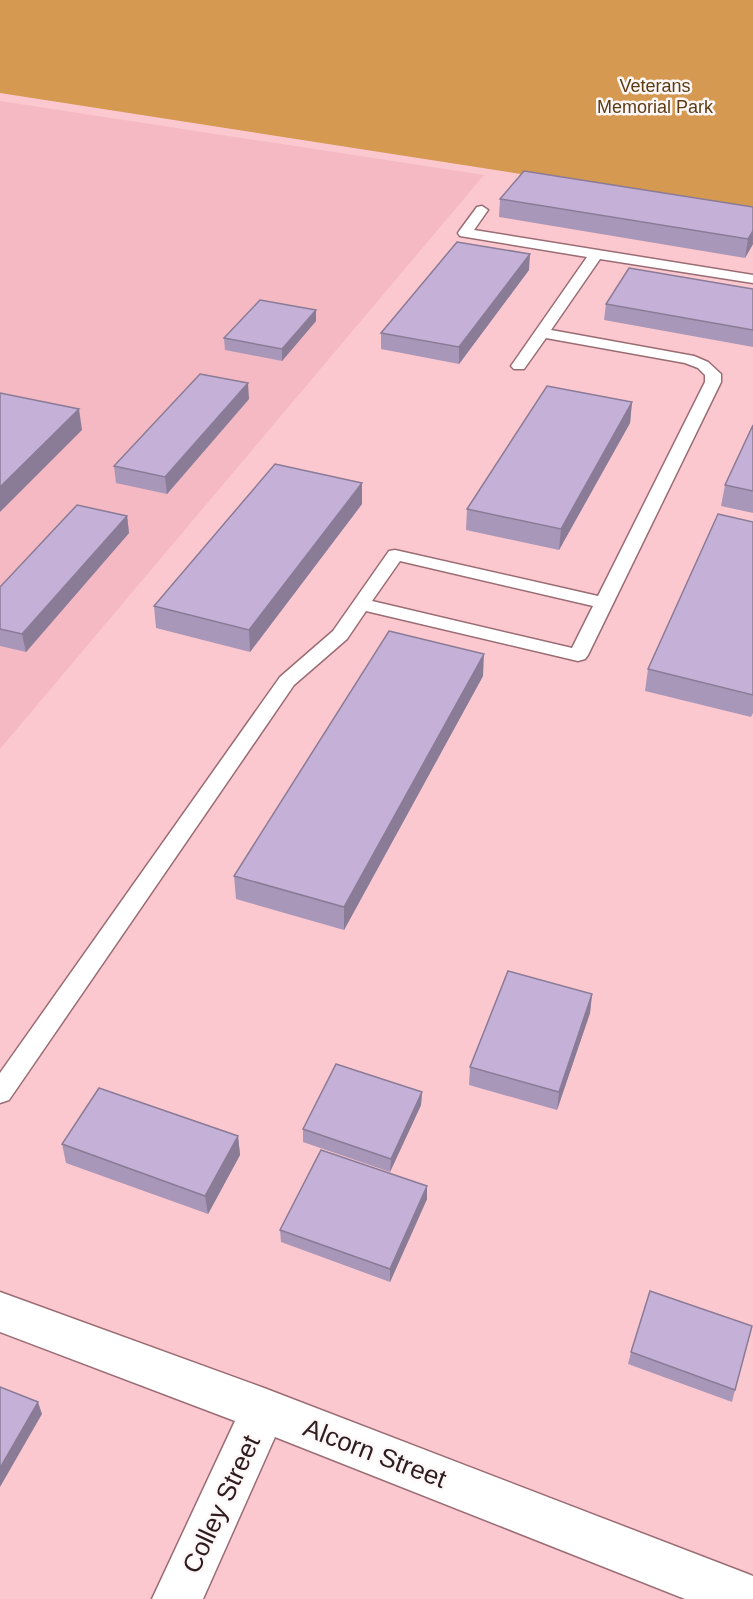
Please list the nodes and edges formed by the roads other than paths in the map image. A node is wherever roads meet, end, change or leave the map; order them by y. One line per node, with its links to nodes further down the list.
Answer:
1 (482, 210): 2 (lane)
2 (596, 254): 3 (lane); 4 (lane)
3 (753, 279)
4 (542, 333): 5 (lane); 6 (lane)
5 (519, 366)
6 (604, 603): 7 (lane); 7 (lane)
7 (362, 604): 8 (lane)
8 (0, 1093)
9 (0, 1312): 10 (street, Alcorn Street)
10 (264, 1410): 11 (street, Colley Street); 12 (street, Alcorn Street)
11 (177, 1599)
12 (748, 1599)

